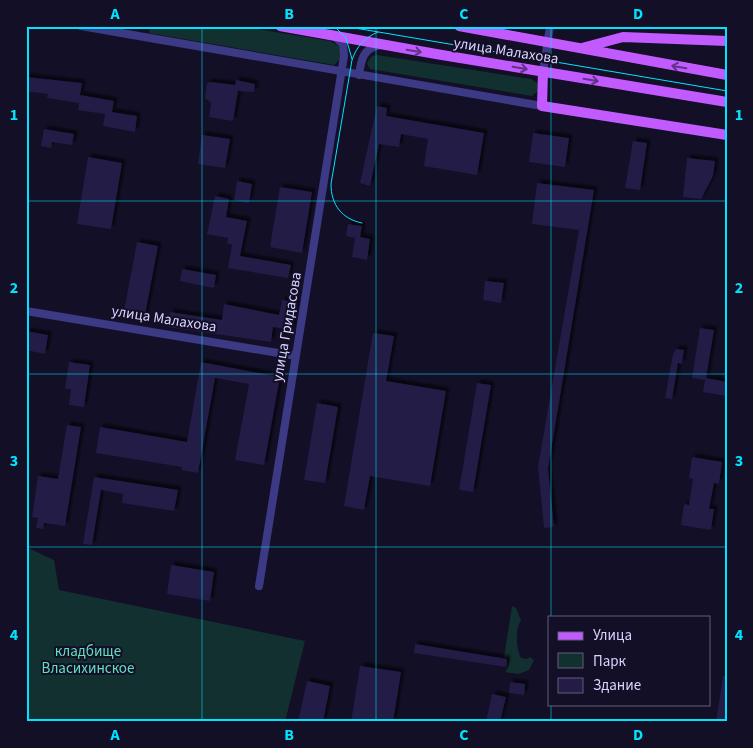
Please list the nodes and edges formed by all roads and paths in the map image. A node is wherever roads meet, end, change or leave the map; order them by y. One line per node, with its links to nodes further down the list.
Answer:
1 (80, 26): 10 (street)
2 (280, 26): 5 (main road, улица Малахова)
3 (459, 26): 7 (main road, улица Малахова)
4 (550, 26): 7 (street)
5 (332, 35): 8 (main road, улица Малахова); 10 (street, улица Гридасова)
6 (727, 41): 9 (main road)
7 (547, 42): 9 (main road, улица Малахова); 11 (street)
8 (380, 45): 11 (main road, улица Малахова, one-way to 11); 12 (street)
9 (580, 49): 13 (main road, улица Малахова, one-way to 9)
10 (342, 72): 12 (street); 18 (street, улица Гридасова)
11 (543, 72): 14 (main road, улица Малахова, one-way to 14); 15 (main road)
12 (359, 75): 15 (street)
13 (727, 76)
14 (727, 102)
15 (542, 106): 16 (main road)
16 (727, 135)
17 (26, 311): 18 (street, улица Малахова)
18 (296, 356): 19 (street, улица Гридасова)
19 (259, 586)

